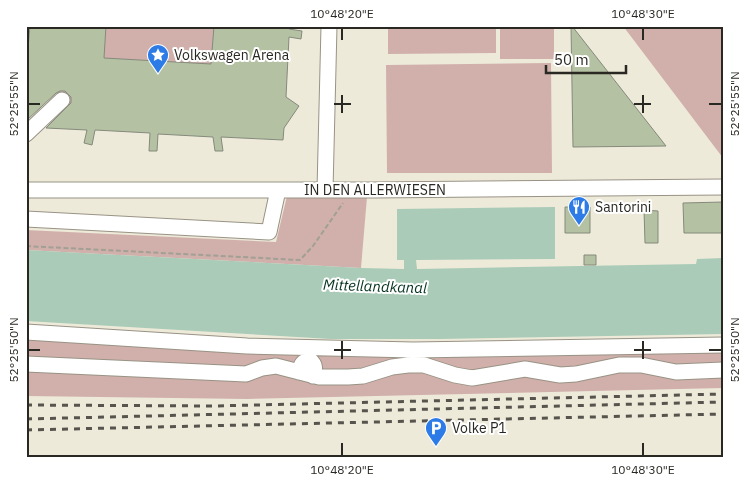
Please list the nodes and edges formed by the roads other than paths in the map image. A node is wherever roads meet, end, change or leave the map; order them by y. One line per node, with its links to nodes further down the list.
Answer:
1 (329, 26): 7 (street)
2 (62, 100): 3 (street)
3 (26, 134)
4 (723, 187): 7 (street, IN DEN ALLERWIESEN)
5 (26, 190): 6 (street, IN DEN ALLERWIESEN)
6 (278, 190): 7 (street, IN DEN ALLERWIESEN); 8 (street)
7 (325, 190)
8 (26, 219)
9 (26, 332): 10 (street)
10 (723, 345)
11 (26, 364): 12 (street)
12 (723, 370)

